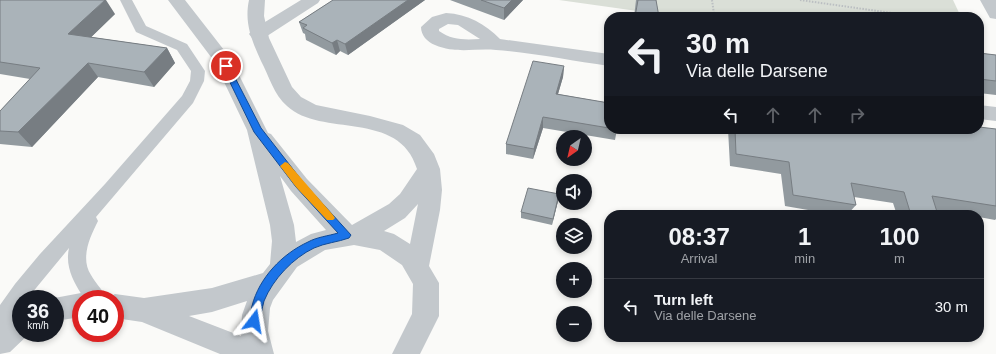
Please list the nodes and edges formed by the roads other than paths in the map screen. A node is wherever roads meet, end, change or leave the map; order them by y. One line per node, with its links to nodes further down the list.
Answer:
1 (126, 0): 14 (lane)
2 (176, 0): 12 (street)
3 (312, 0): 7 (street)
4 (988, 0): 6 (street)
5 (254, 2): 7 (street)
6 (996, 14)
7 (258, 34): 13 (street)
8 (496, 44): 9 (street)
9 (604, 59)
10 (984, 113): 11 (street)
11 (996, 114)
12 (257, 130): 15 (street); 17 (street)
13 (429, 169): 15 (street); 16 (street)
14 (101, 200): 18 (lane); 21 (lane)
15 (353, 235): 16 (street); 17 (street)
16 (417, 266): 26 (street)
17 (275, 275): 20 (street); 25 (street)
18 (89, 290)
19 (124, 307): 20 (street)
20 (143, 310): 24 (street)
21 (0, 324)
22 (12, 332): 23 (street)
23 (0, 343)
24 (253, 354)
25 (260, 354)
26 (406, 354)

